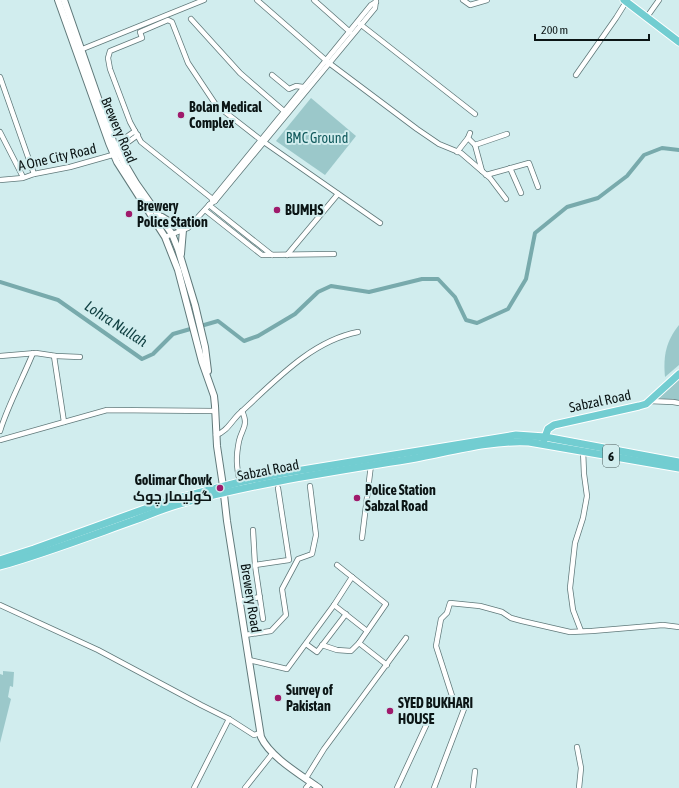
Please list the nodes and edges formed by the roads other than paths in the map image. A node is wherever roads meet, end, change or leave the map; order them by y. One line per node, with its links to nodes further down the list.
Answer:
1 (58, 0): 17 (main road, Brewery Road)
2 (64, 0): 17 (main road, Brewery Road)
3 (204, 0): 17 (street)
4 (257, 0): 18 (street)
5 (314, 0): 14 (street)
6 (463, 0): 7 (street)
7 (487, 0)
8 (659, 0): 11 (street)
9 (376, 1): 13 (street)
10 (627, 1): 11 (main road); 16 (main road); 20 (street)
11 (649, 14): 15 (main road)
12 (191, 19): 23 (street)
13 (359, 23): 14 (street); 24 (street)
14 (351, 33): 18 (street)
15 (679, 36)
16 (679, 42)
17 (79, 51): 30 (main road, Brewery Road); 30 (main road, Brewery Road)
18 (327, 62): 22 (street); 23 (street); 31 (street)
19 (272, 75): 22 (street)
20 (576, 75)
21 (0, 77): 34 (street)
22 (303, 87): 23 (street)
23 (286, 112): 28 (street)
24 (475, 114)
25 (0, 132): 36 (street)
26 (137, 133): 28 (street); 30 (street, A One City Road); 42 (street)
27 (507, 134): 29 (street)
28 (263, 141): 40 (street); 42 (street)
29 (475, 145): 31 (street); 33 (street)
30 (116, 151): 34 (street, A One City Road); 45 (main road, Brewery Road); 49 (main road, Brewery Road)
31 (457, 152): 33 (street)
32 (510, 168): 35 (street); 38 (street); 39 (street)
33 (482, 171): 35 (street)
34 (34, 174): 36 (street, A One City Road)
35 (486, 175): 41 (street)
36 (23, 177): 37 (street, A One City Road)
37 (0, 180)
38 (538, 187)
39 (521, 193)
40 (338, 194): 46 (street); 53 (street)
41 (506, 199)
42 (214, 200): 43 (street)
43 (210, 205): 44 (street); 52 (street)
44 (205, 210): 47 (street); 52 (street)
45 (159, 216): 47 (main road); 48 (main road, Brewery Road)
46 (380, 223)
47 (183, 230): 48 (street); 51 (main road)
48 (172, 234): 49 (street); 51 (main road, Brewery Road)
49 (165, 237): 54 (main road, Brewery Road)
50 (334, 254): 53 (street)
51 (181, 255): 54 (main road, Brewery Road)
52 (272, 255): 53 (street)
53 (287, 255)
54 (192, 306): 63 (main road, Brewery Road)
55 (358, 332): 64 (street)
56 (33, 353): 57 (street); 58 (street); 66 (street)
57 (0, 356)
58 (54, 356): 59 (street); 65 (street)
59 (80, 357)
60 (679, 374): 61 (main road, Sabzal Road)
61 (648, 401): 62 (street); 69 (main road, Sabzal Road)
62 (679, 403)
63 (216, 411): 65 (street); 67 (main road, Brewery Road)
64 (242, 411): 67 (street); 75 (street)
65 (64, 422): 68 (street)
66 (0, 431)
67 (216, 435): 78 (main road, Brewery Road)
68 (0, 440)
69 (544, 440): 70 (main road, 6); 71 (main road, 6); 72 (main road, Sabzal Road); 73 (main road, Sabzal Road)
70 (583, 450): 74 (main road, 6); 95 (street)
71 (679, 462)
72 (358, 464): 73 (main road, Sabzal Road); 75 (main road, Sabzal Road); 78 (main road, Sabzal Road)
73 (371, 465): 81 (street)
74 (679, 468)
75 (240, 482): 78 (main road, Sabzal Road)
76 (310, 486): 96 (street)
77 (278, 488): 83 (street)
78 (224, 489): 80 (main road, Sabzal Road); 88 (main road, Brewery Road)
79 (253, 530): 83 (street)
80 (78, 537): 82 (main road, Sabzal Road); 85 (main road, Sabzal Road)
81 (362, 538)
82 (0, 560)
83 (255, 565): 87 (street)
84 (337, 565): 86 (street)
85 (0, 566)
86 (352, 578): 90 (street); 94 (street)
87 (260, 597): 88 (street); 92 (street)
88 (239, 601): 96 (main road, Brewery Road)
89 (0, 605): 104 (street)
90 (334, 605): 91 (street); 99 (street)
91 (346, 614): 94 (street); 100 (street)
92 (263, 619)
93 (679, 627): 95 (street)
94 (367, 631): 98 (street)
95 (581, 631): 115 (street)
96 (245, 635): 101 (main road, Brewery Road)
97 (406, 638): 102 (street)
98 (359, 643): 100 (street); 102 (street)
99 (306, 644): 100 (street); 101 (street)
100 (322, 645)
101 (249, 660): 105 (main road, Brewery Road)
102 (386, 665): 109 (street)
103 (430, 717): 114 (street)
104 (229, 719): 105 (street); 110 (street)
105 (260, 733): 107 (main road, Brewery Road)
106 (577, 747): 117 (street)
107 (272, 754): 109 (main road, Brewery Road); 111 (street)
108 (475, 771): 116 (street)
109 (308, 780): 112 (street); 113 (main road, Brewery Road)
110 (194, 788)
111 (245, 788)
112 (306, 788)
113 (318, 788)
114 (397, 788)
115 (434, 788)
116 (473, 788)
117 (579, 788)

